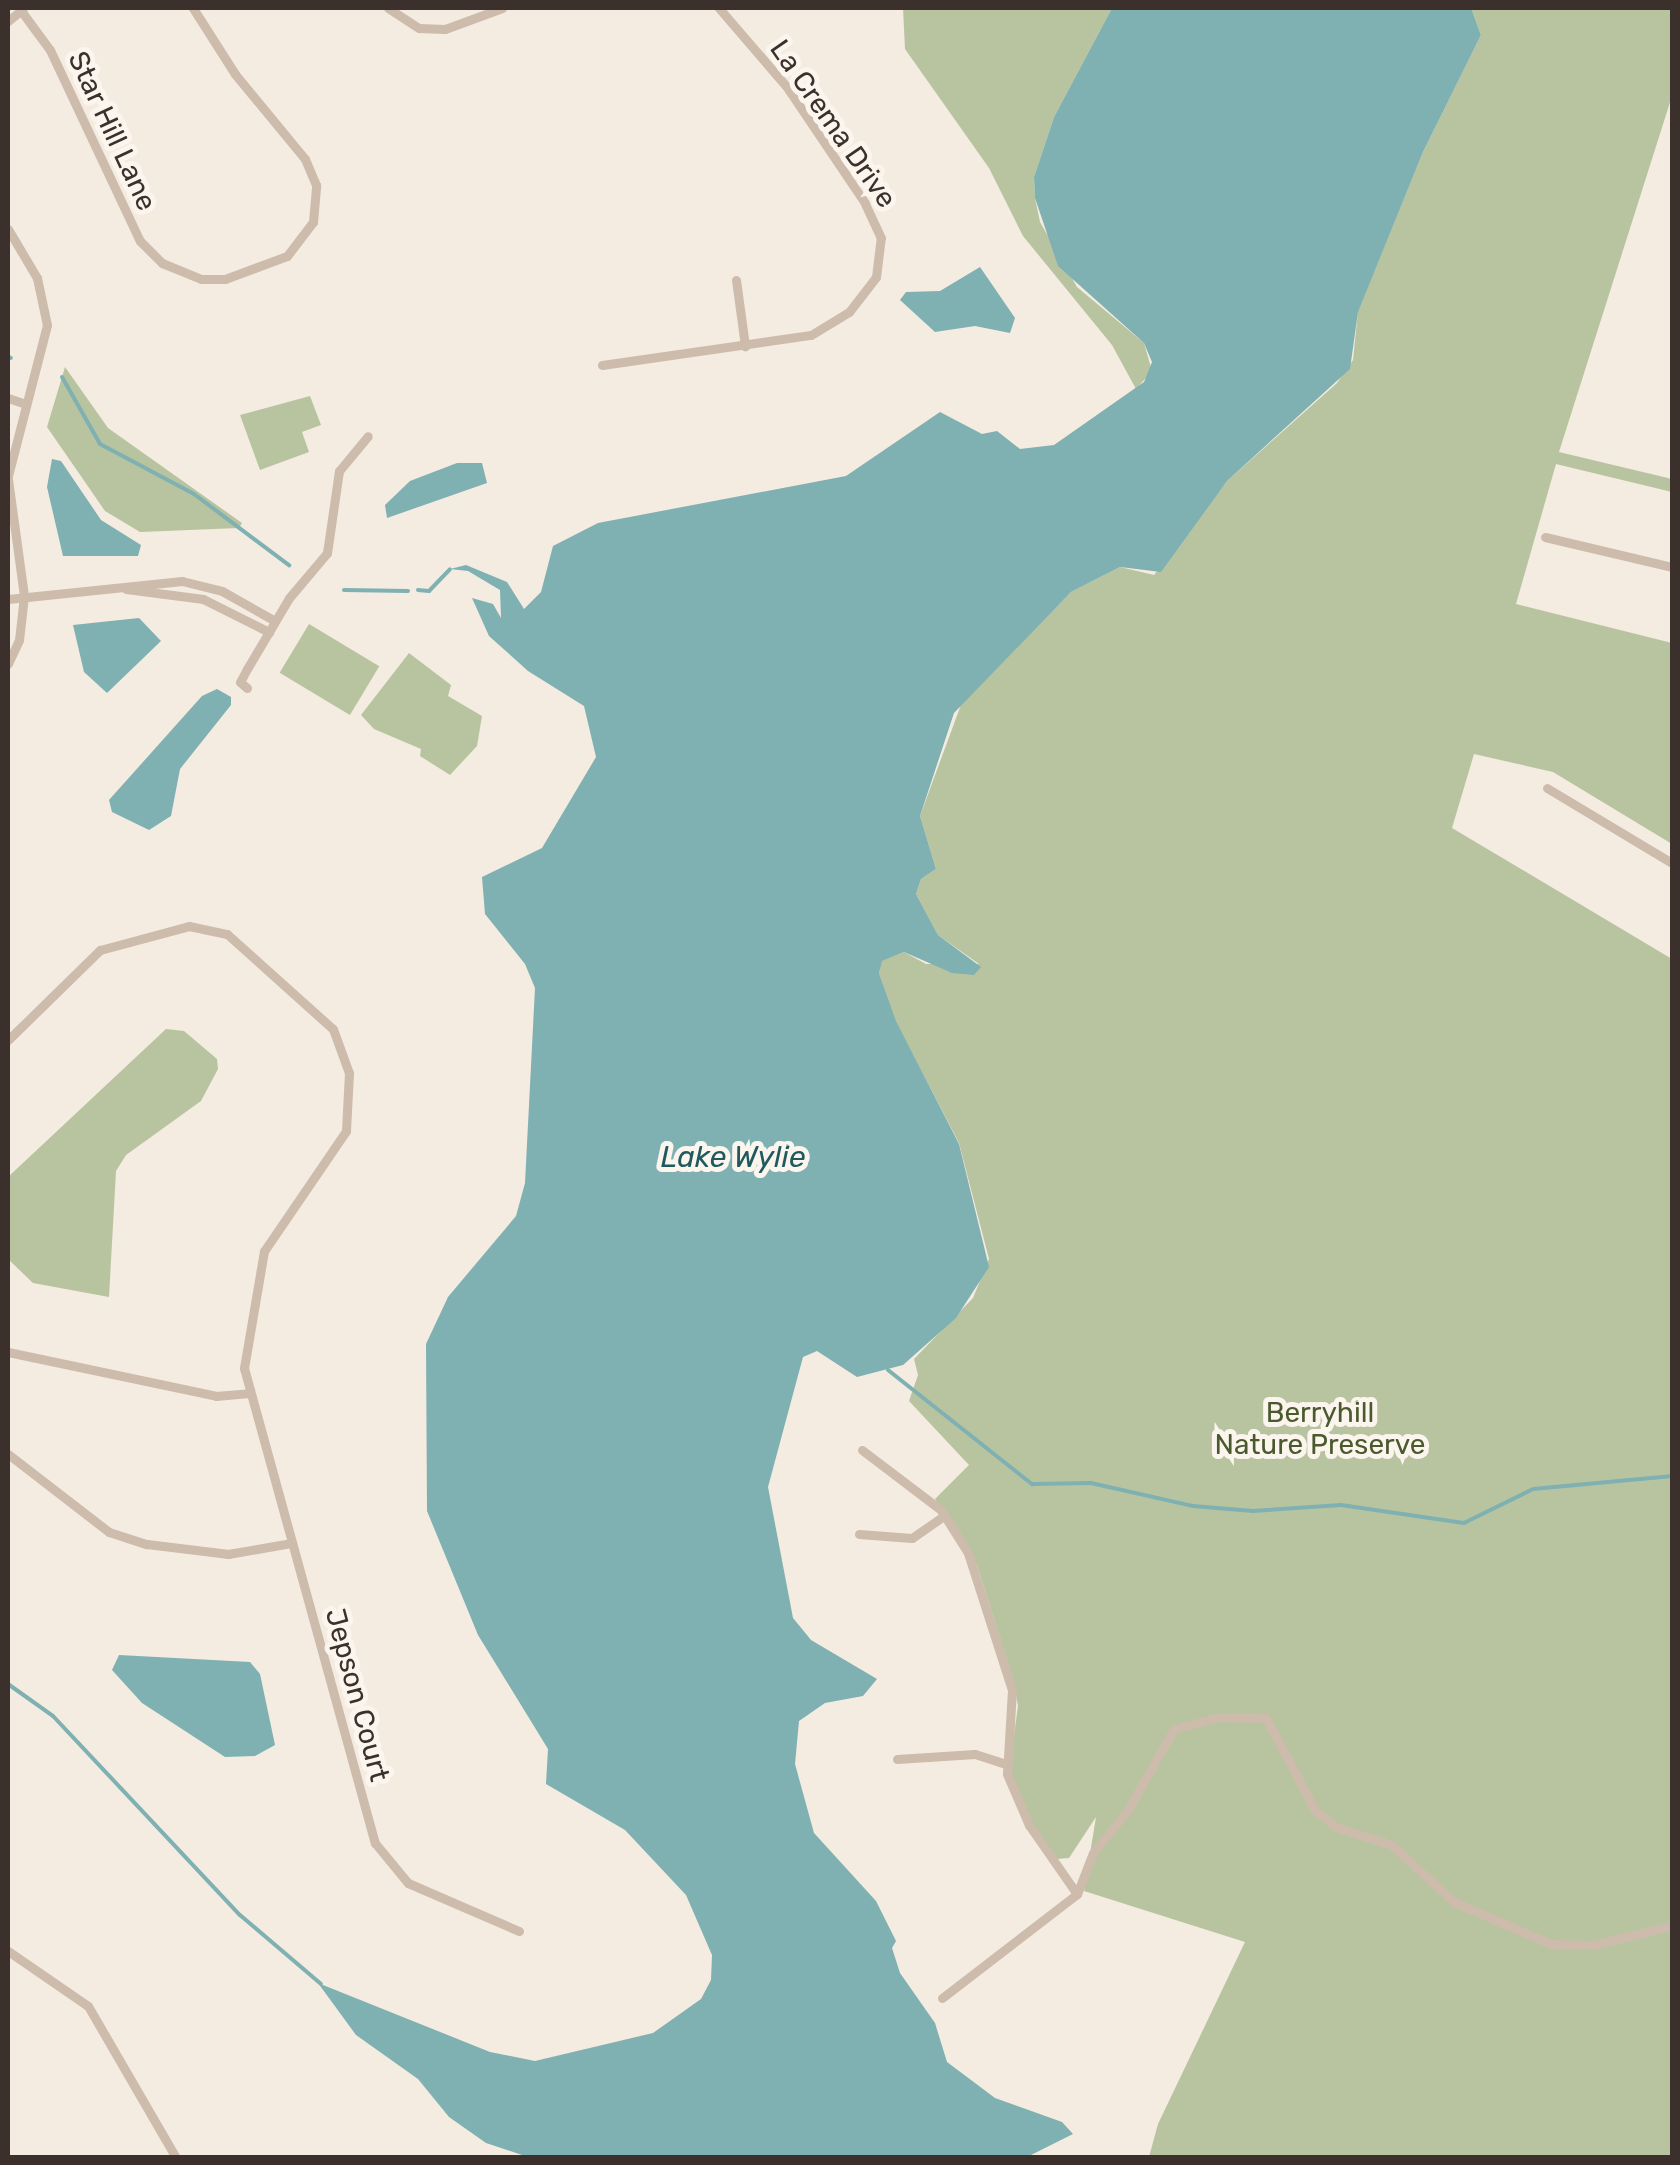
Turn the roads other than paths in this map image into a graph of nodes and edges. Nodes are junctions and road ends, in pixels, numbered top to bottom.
1 (22, 8) edge
2 (193, 8) edge
3 (388, 8) edge
4 (502, 8) edge
5 (719, 8) edge
6 (8, 21) edge
7 (8, 229) edge
8 (736, 280) dead end
9 (745, 346) junction
10 (602, 365) dead end
11 (8, 398) edge
12 (25, 404) junction
13 (368, 436) dead end
14 (8, 478) edge
15 (1545, 536) dead end
16 (1672, 567) edge
17 (126, 590) junction
18 (24, 596) junction
19 (8, 599) edge
20 (275, 621) junction
21 (269, 632) junction
22 (8, 664) edge
23 (246, 688) dead end
24 (1547, 788) dead end
25 (1672, 862) edge
26 (8, 1040) edge
27 (8, 1354) edge
28 (250, 1393) junction
29 (862, 1450) dead end
30 (8, 1454) edge
31 (945, 1516) junction
32 (859, 1534) dead end
33 (292, 1544) junction
34 (897, 1760) dead end
35 (1004, 1764) junction
36 (1077, 1894) junction
37 (1672, 1926) edge
38 (519, 1931) dead end
39 (8, 1951) edge
40 (942, 1998) dead end
41 (176, 2158) edge

1 - 2 street, Star Hill Lane
1 - 6 street
3 - 4 street
5 - 9 street, La Crema Drive
7 - 12 street
8 - 9 street
9 - 10 street, La Crema Drive
11 - 12 street
12 - 14 street
13 - 20 street
14 - 18 street
15 - 16 street
17 - 18 street
17 - 20 street
17 - 21 street
18 - 19 street
18 - 22 street
20 - 21 street
21 - 23 street
24 - 25 street
26 - 28 street, Jepson Court
27 - 28 street
28 - 33 street, Jepson Court
29 - 31 street
30 - 33 street
31 - 32 street
31 - 35 street
33 - 38 street, Jepson Court
34 - 35 street
35 - 36 street
36 - 37 street
36 - 40 street
39 - 41 street

